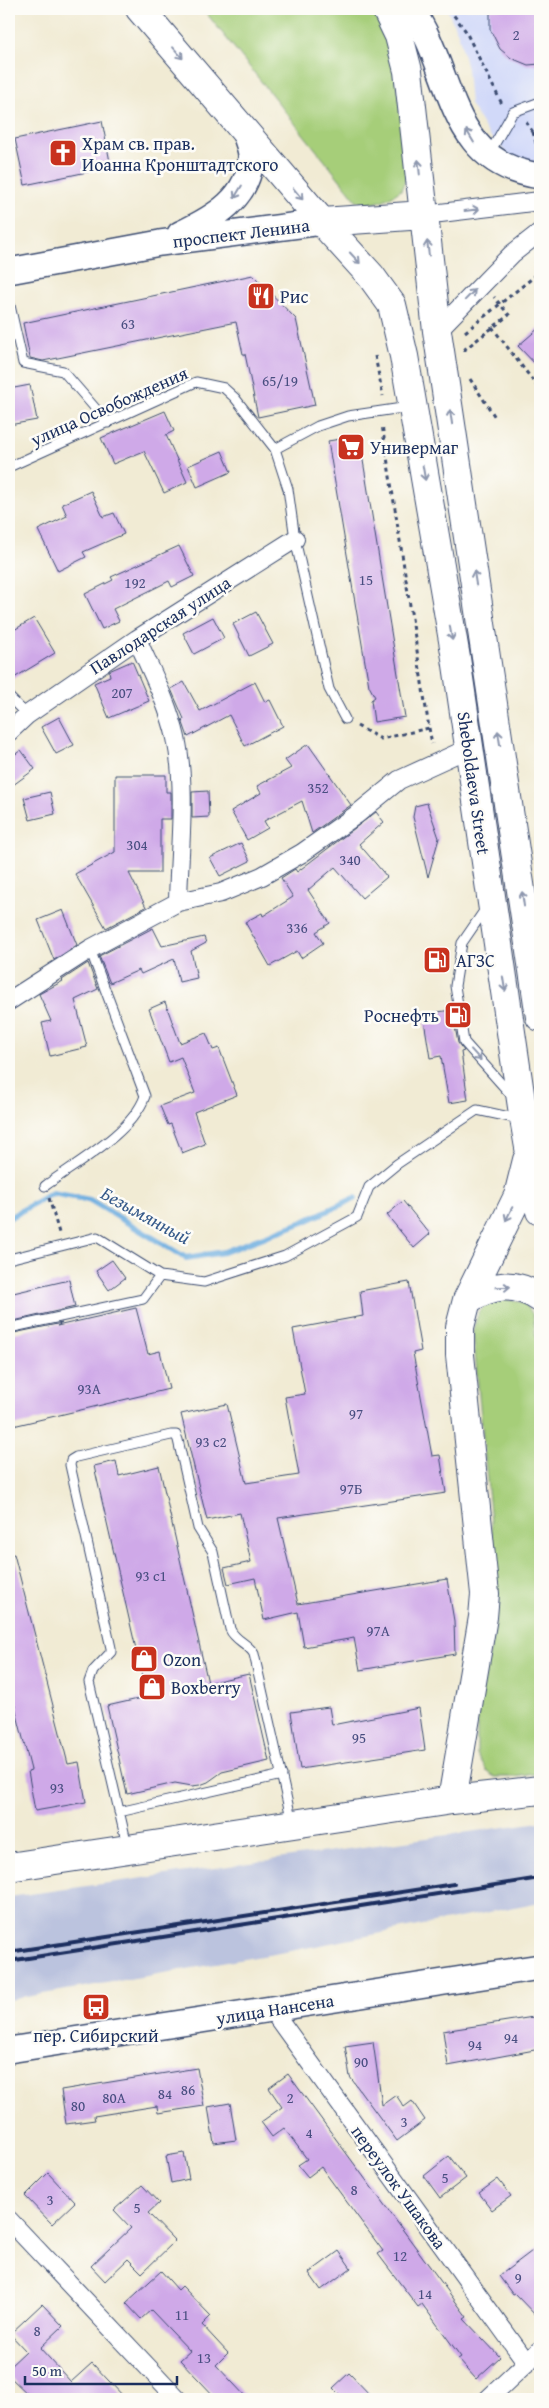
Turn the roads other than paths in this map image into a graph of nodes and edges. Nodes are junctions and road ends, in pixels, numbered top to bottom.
1 (386, 9) edge
2 (411, 9) edge
3 (143, 11) edge
4 (540, 102) edge
5 (244, 130) junction
6 (488, 155) junction
7 (540, 176) edge
8 (540, 202) edge
9 (424, 216) junction
10 (322, 222) junction
11 (540, 232) edge
12 (160, 243) junction
13 (9, 271) edge
14 (9, 301) edge
15 (437, 331) junction
16 (413, 407) junction
17 (108, 423) junction
18 (275, 449) junction
19 (9, 466) edge
20 (295, 538) junction
21 (137, 638) junction
22 (9, 697) edge
23 (27, 715) junction
24 (345, 719) road end
25 (9, 732) edge
26 (469, 748) junction
27 (491, 899) junction
28 (178, 902) junction
29 (90, 949) junction
30 (9, 1000) edge
31 (540, 1017) edge
32 (523, 1114) junction
33 (529, 1152) junction
34 (45, 1186) dead end
35 (540, 1211) edge
36 (9, 1259) edge
37 (160, 1276) junction
38 (540, 1298) edge
39 (467, 1300) junction
40 (9, 1328) edge
41 (282, 1775) junction
42 (540, 1790) edge
43 (452, 1800) junction
44 (119, 1812) junction
45 (293, 1824) junction
46 (128, 1849) junction
47 (9, 1867) edge
48 (540, 1967) edge
49 (272, 2010) junction
50 (9, 2050) edge
51 (9, 2220) edge
52 (540, 2350) edge
53 (527, 2363) junction
54 (178, 2399) edge
55 (488, 2399) edge

9 -> 1 main road, Sheboldaeva Street
6 -> 2 main road
3 -> 5 main road, Sheboldaeva Street
4 - 6 lane
5 -> 10 main road, Sheboldaeva Street
5 -> 12 main road, проспект Ленина
6 - 7 main road
9 -> 8 street
9 - 10 main road
15 -> 9 main road, Sheboldaeva Street
10 - 12 main road, проспект Ленина
10 -> 16 main road, Sheboldaeva Street
15 -> 11 street
12 - 13 main road, проспект Ленина
14 - 17 lane
31 -> 15 main road, Sheboldaeva Street
16 - 18 lane
16 -> 26 main road, Sheboldaeva Street
17 - 18 lane, улица Освобождения
17 - 19 lane, улица Освобождения
18 - 20 lane
20 - 21 street, Павлодарская улица
20 - 24 lane
21 - 23 street, Павлодарская улица
21 - 28 street
22 - 23 lane
23 - 25 street, Павлодарская улица
26 - 27 main road, Sheboldaeva Street
26 - 28 street
27 -> 32 main road, Sheboldaeva Street
27 -> 32 lane
28 - 29 street
29 - 30 street
29 - 34 lane
32 - 33 main road, Sheboldaeva Street
32 - 37 lane
33 - 35 main road, Sheboldaeva Street
33 -> 39 main road
36 - 37 lane
37 - 40 lane
39 -> 38 main road
39 - 43 main road
41 - 44 lane
41 - 44 lane
41 - 45 lane
42 - 43 main road
43 - 45 main road
44 - 46 lane
45 - 46 main road
46 - 47 main road
48 - 49 main road, улица Нансена
49 - 50 main road, улица Нансена
49 - 53 street, переулок Ушакова
51 - 54 street
52 - 53 street
53 - 55 street

